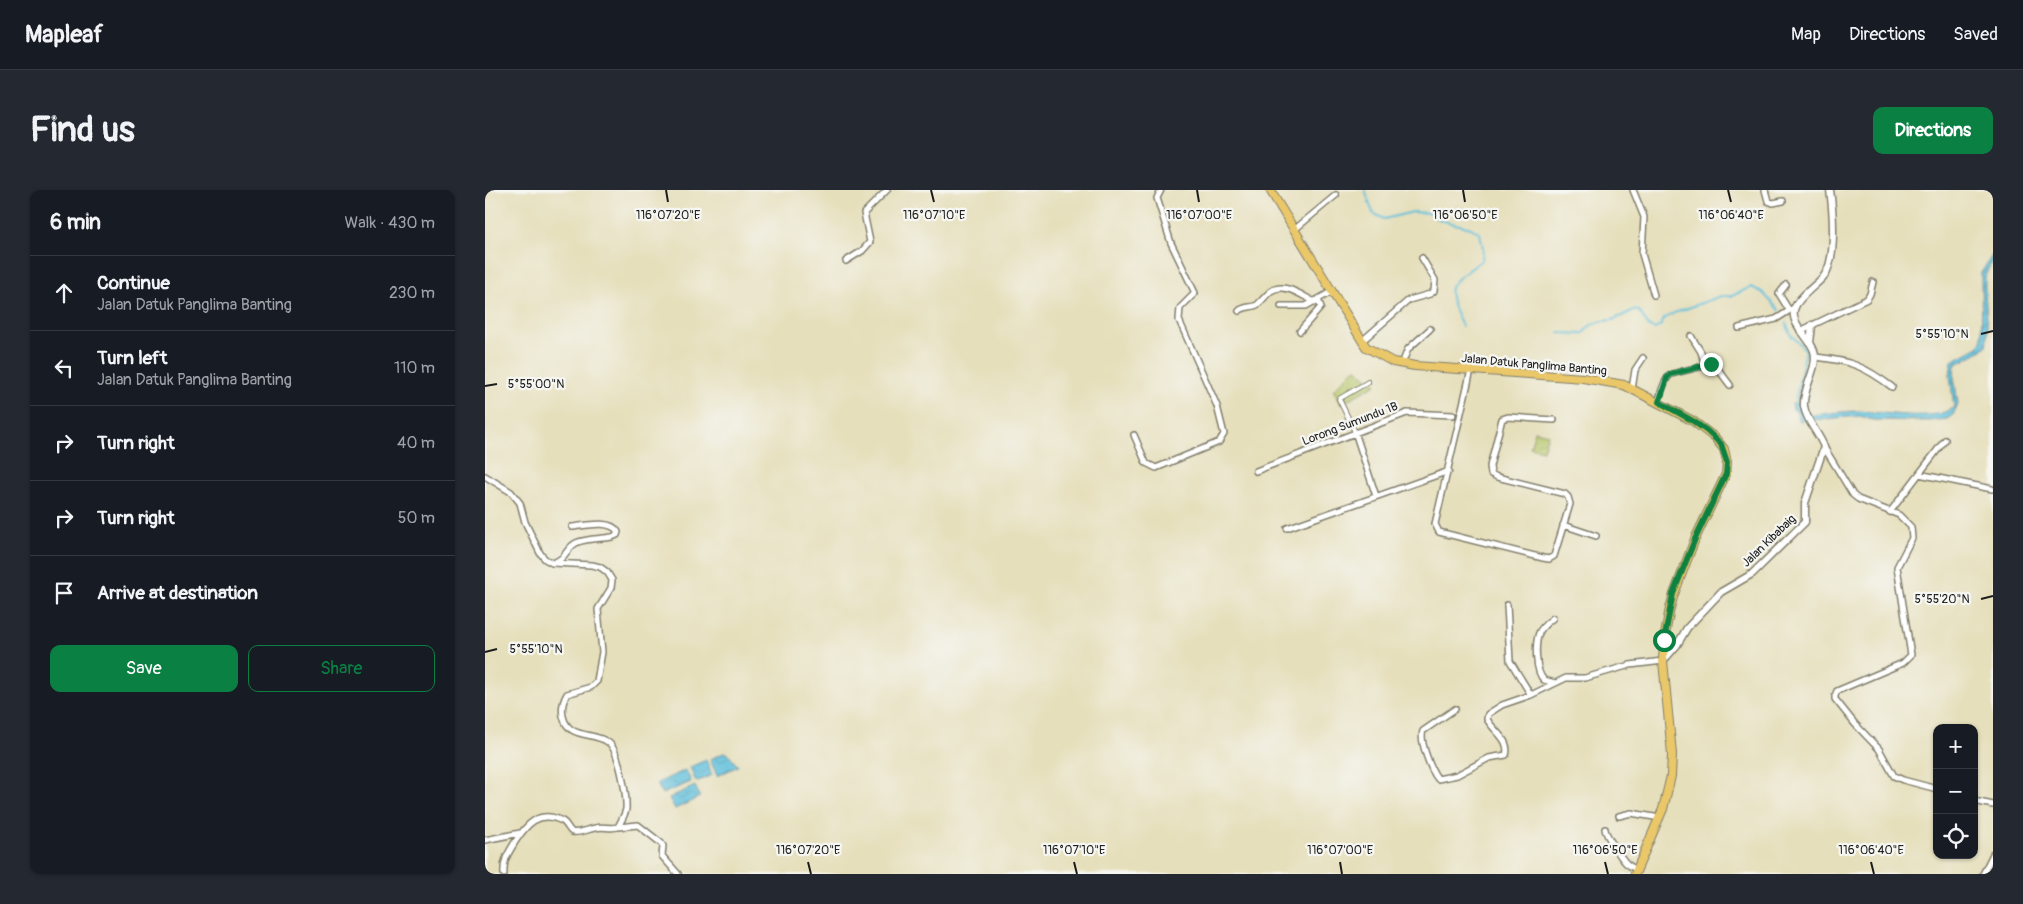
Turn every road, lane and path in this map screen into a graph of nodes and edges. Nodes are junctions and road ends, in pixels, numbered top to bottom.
1 (887, 190) edge
2 (1161, 190) edge
3 (1270, 190) edge
4 (1633, 190) edge
5 (1765, 190) edge
6 (1830, 190) edge
7 (1336, 195) dead end
8 (1783, 201) dead end
9 (1294, 230) junction
10 (1422, 258) dead end
11 (846, 261) dead end
12 (1873, 282) dead end
13 (1786, 285) dead end
14 (1331, 292) junction
15 (1654, 295) dead end
16 (1317, 301) junction
17 (1281, 306) dead end
18 (1792, 309) junction
19 (1239, 311) dead end
20 (1812, 325) junction
21 (1739, 328) dead end
22 (1430, 329) dead end
23 (1801, 330) junction
24 (1300, 331) dead end
25 (1691, 336) dead end
26 (1362, 341) junction
27 (1810, 343) junction
28 (1816, 357) junction
29 (1643, 358) dead end
30 (1403, 364) junction
31 (1705, 365) junction
32 (1471, 370) junction
33 (1368, 382) dead end
34 (1730, 385) dead end
35 (1892, 387) dead end
36 (1632, 389) junction
37 (1659, 402) junction
38 (1453, 415) dead end
39 (1554, 420) dead end
40 (1355, 432) junction
41 (1134, 435) dead end
42 (1945, 440) dead end
43 (1824, 447) junction
44 (1256, 471) dead end
45 (1449, 471) junction
46 (1919, 474) junction
47 (485, 476) edge
48 (1991, 489) dead end
49 (1376, 496) junction
50 (1890, 512) junction
51 (1563, 525) junction
52 (572, 527) dead end
53 (1287, 528) dead end
54 (1596, 536) dead end
55 (552, 563) junction
56 (1507, 605) dead end
57 (1553, 618) dead end
58 (1663, 661) junction
59 (1555, 683) junction
60 (1531, 694) junction
61 (1455, 709) dead end
62 (1933, 788) edge
63 (1978, 802) edge
64 (1993, 805) edge
65 (1619, 816) dead end
66 (1660, 818) junction
67 (618, 826) junction
68 (1605, 829) dead end
69 (520, 833) junction
70 (485, 840) edge
71 (1993, 854) edge
72 (1636, 872) edge
73 (504, 874) edge
74 (677, 874) edge
75 (1983, 874) edge

1 - 11 street
2 - 41 street
3 - 9 main road, Jalan Datuk Panglima Banting
4 - 15 street
5 - 8 street
6 - 18 street
7 - 9 street
9 - 14 main road, Jalan Datuk Panglima Banting
10 - 26 street
12 - 20 street
13 - 18 street
14 - 16 street
14 - 26 main road, Jalan Datuk Panglima Banting
16 - 17 street
16 - 19 street
16 - 24 street
18 - 21 street
18 - 23 street
20 - 23 street
20 - 27 street
22 - 30 street
23 - 27 street
25 - 31 street
26 - 30 main road, Jalan Datuk Panglima Banting
27 - 28 street
28 - 35 street
28 - 43 street
29 - 36 street
30 - 32 main road, Jalan Datuk Panglima Banting
31 - 34 street
31 - 37 street
32 - 36 main road, Jalan Datuk Panglima Banting
32 - 45 street
33 - 40 street
36 - 37 main road, Jalan Datuk Panglima Banting
37 - 58 main road, Jalan Datuk Panglima Banting
38 - 40 street, Lorong Sumundu 1B
39 - 51 street
40 - 44 street, Lorong Sumundu 1B
40 - 49 street
42 - 46 street
43 - 50 street
43 - 58 street, Jalan Kibabaig
45 - 49 street
45 - 51 street
46 - 48 street
46 - 50 street
47 - 55 street
49 - 53 street
50 - 62 street
51 - 54 street
52 - 55 street
55 - 67 street
56 - 60 street
57 - 59 street
58 - 59 street
58 - 66 main road, Jalan Datuk Panglima Banting
59 - 60 street
60 - 61 street
63 - 64 street
65 - 66 street
66 - 72 main road, Jalan Datuk Panglima Banting
67 - 69 street
67 - 74 street
68 - 72 street
69 - 70 street
69 - 73 street
71 - 75 street

